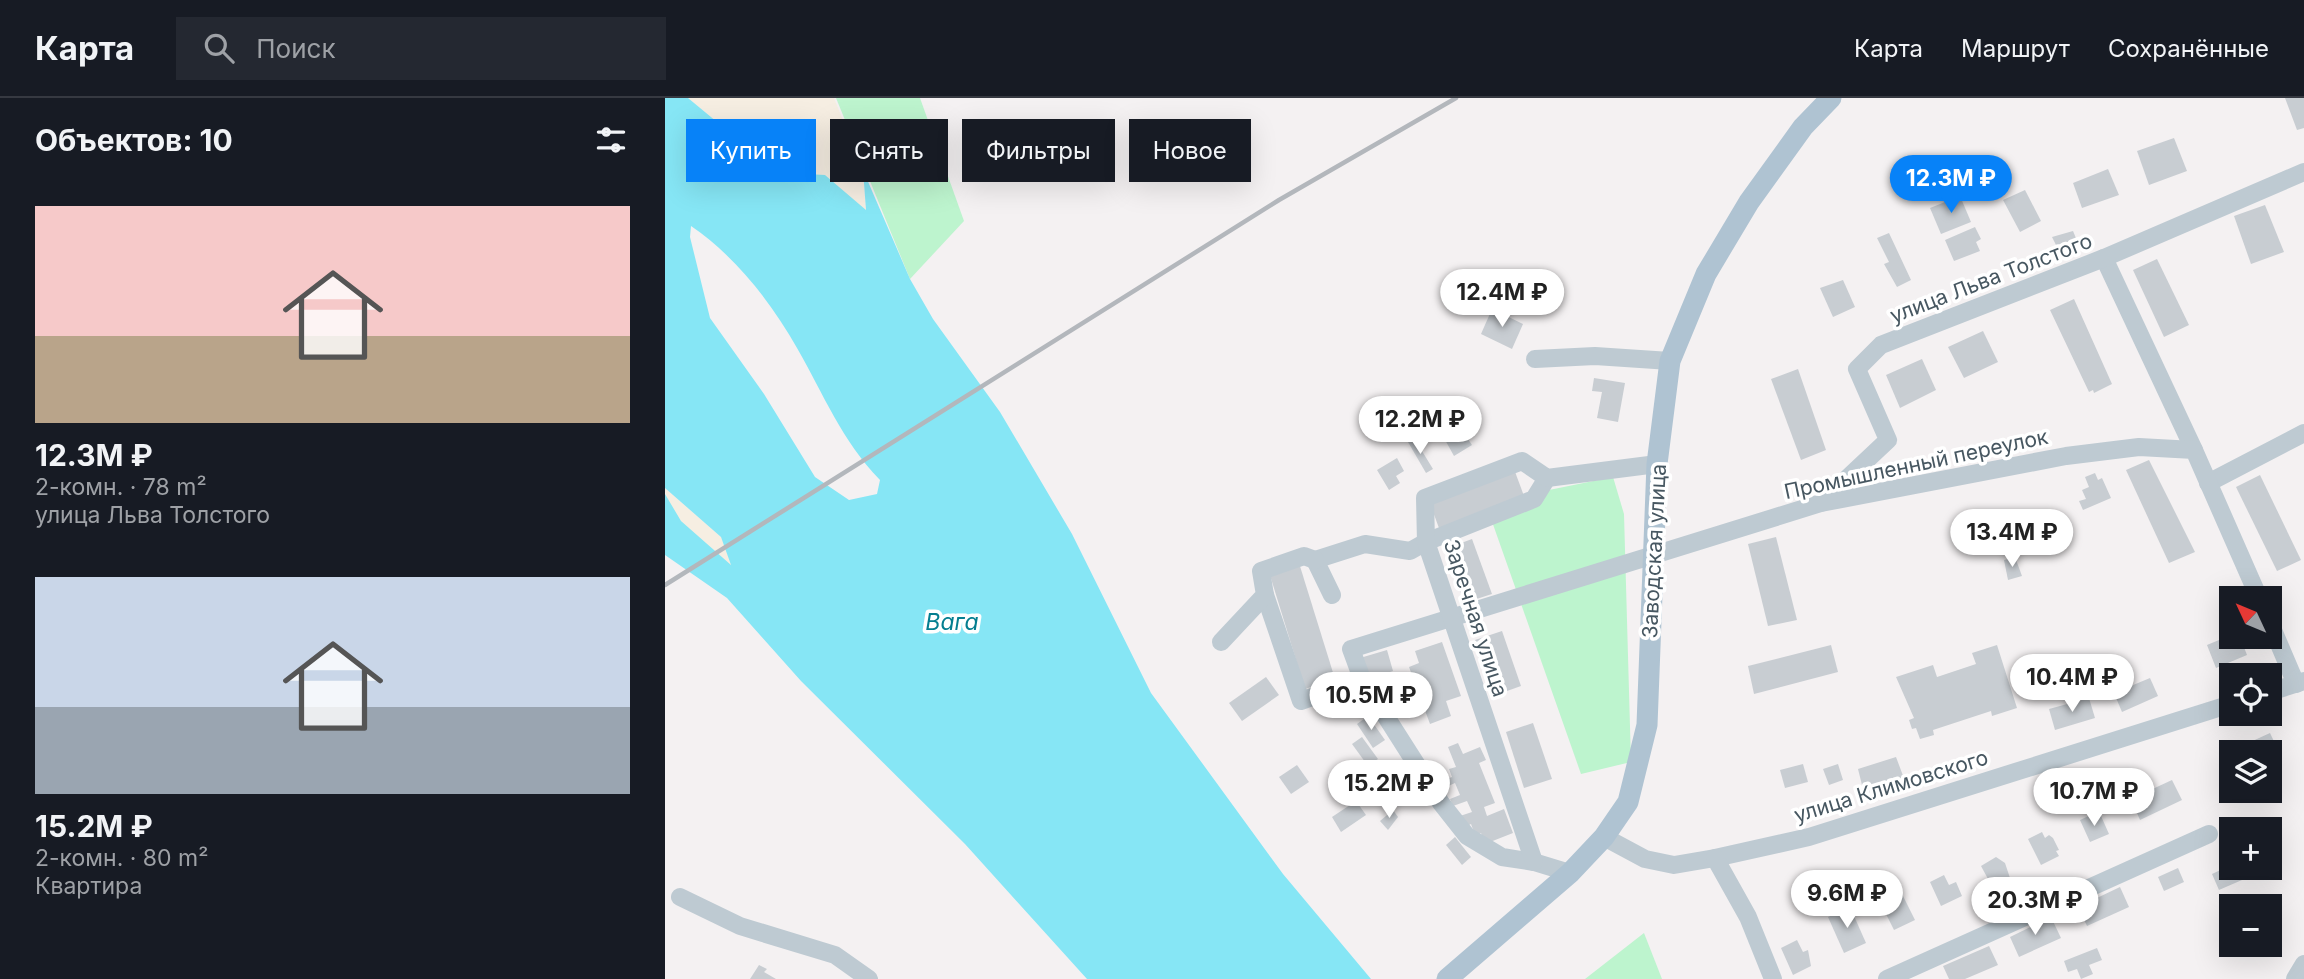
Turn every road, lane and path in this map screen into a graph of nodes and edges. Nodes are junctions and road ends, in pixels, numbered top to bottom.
1 (1831, 98) edge
2 (2304, 172) edge
3 (2104, 258) junction
4 (1535, 359) dead end
5 (1669, 361) junction
6 (2304, 433) edge
7 (2194, 450) junction
8 (1657, 464) junction
9 (1547, 478) junction
10 (2208, 483) junction
11 (1821, 503) junction
12 (1426, 542) junction
13 (1652, 554) junction
14 (1315, 560) junction
15 (2254, 586) edge
16 (1265, 595) junction
17 (1332, 595) dead end
18 (1452, 615) junction
19 (1221, 642) dead end
20 (2282, 647) edge
21 (1362, 679) junction
22 (2300, 682) edge
23 (2282, 688) edge
24 (2219, 708) edge
25 (2209, 834) dead end
26 (1604, 837) junction
27 (1715, 858) junction
28 (1534, 862) junction
29 (1570, 873) junction
30 (680, 897) dead end
31 (2304, 964) edge
32 (1449, 977) edge
33 (869, 979) edge
34 (1773, 979) edge
35 (1887, 979) edge
36 (2295, 979) edge

1 - 5 main road, Заводская улица
2 - 3 street, улица Льва Толстого
3 - 7 street
3 - 11 street, улица Льва Толстого
4 - 5 street
5 - 8 main road, Заводская улица
6 - 10 street
7 - 10 street
7 - 11 street, Промышленный переулок
8 - 9 street
8 - 13 main road, Заводская улица
9 - 12 street
9 - 12 street, Заречная улица
10 - 15 street
11 - 13 street, Промышленный переулок
12 - 14 street
12 - 18 street, Заречная улица
13 - 18 street, Промышленный переулок
13 - 26 main road, Заводская улица
14 - 16 street
14 - 17 street
16 - 19 street
16 - 21 street
18 - 21 street, Промышленный переулок
18 - 28 street, Заречная улица
20 - 22 street
21 - 28 street
22 - 23 street
24 - 27 street, улица Климовского
25 - 35 street
26 - 27 street, улица Климовского
26 - 29 main road, Заводская улица
27 - 34 street
28 - 29 street
29 - 32 main road, Заводская улица
30 - 33 street
31 - 36 street

